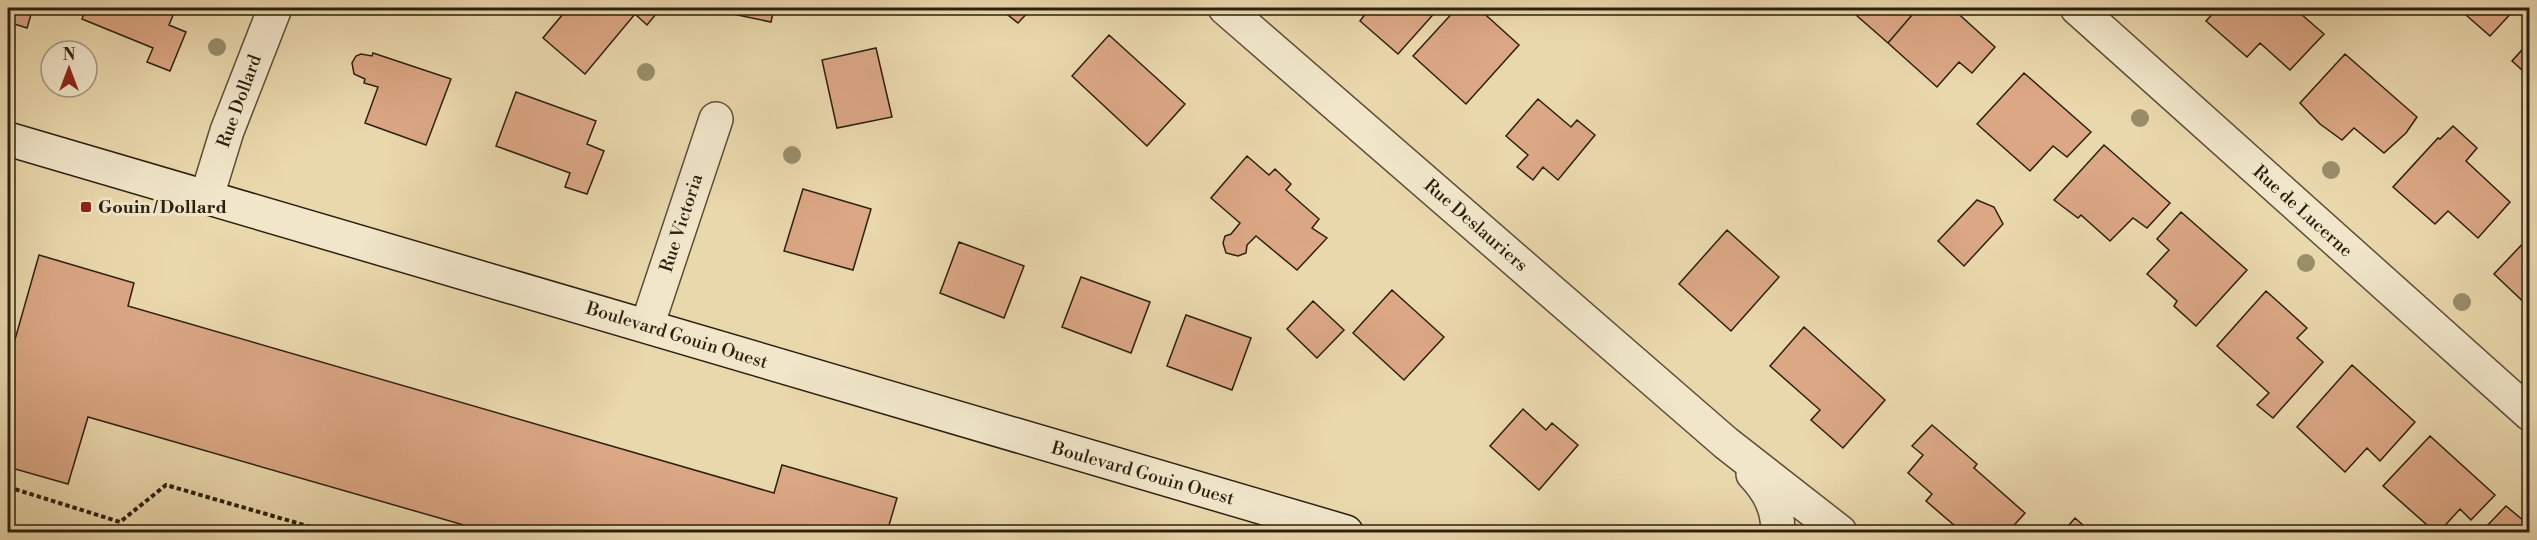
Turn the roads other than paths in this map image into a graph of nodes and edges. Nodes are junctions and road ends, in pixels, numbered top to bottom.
1 (274, 8) edge
2 (1225, 8) edge
3 (2077, 8) edge
4 (716, 119) dead end
5 (8, 139) edge
6 (207, 196) junction
7 (648, 326) junction
8 (2529, 414) edge
9 (1726, 443) junction
10 (1346, 532) edge
11 (1778, 532) edge
12 (1840, 532) edge

1 - 6 street, Rue Dollard
2 - 9 street, Rue Deslauriers
3 - 8 street, Rue de Lucerne
4 - 7 street, Rue Victoria
5 - 6 street, Boulevard Gouin Ouest
6 - 7 street, Boulevard Gouin Ouest
7 - 10 street, Boulevard Gouin Ouest
9 - 11 street, Rue Deslauriers
9 - 12 street, Rue Deslauriers

